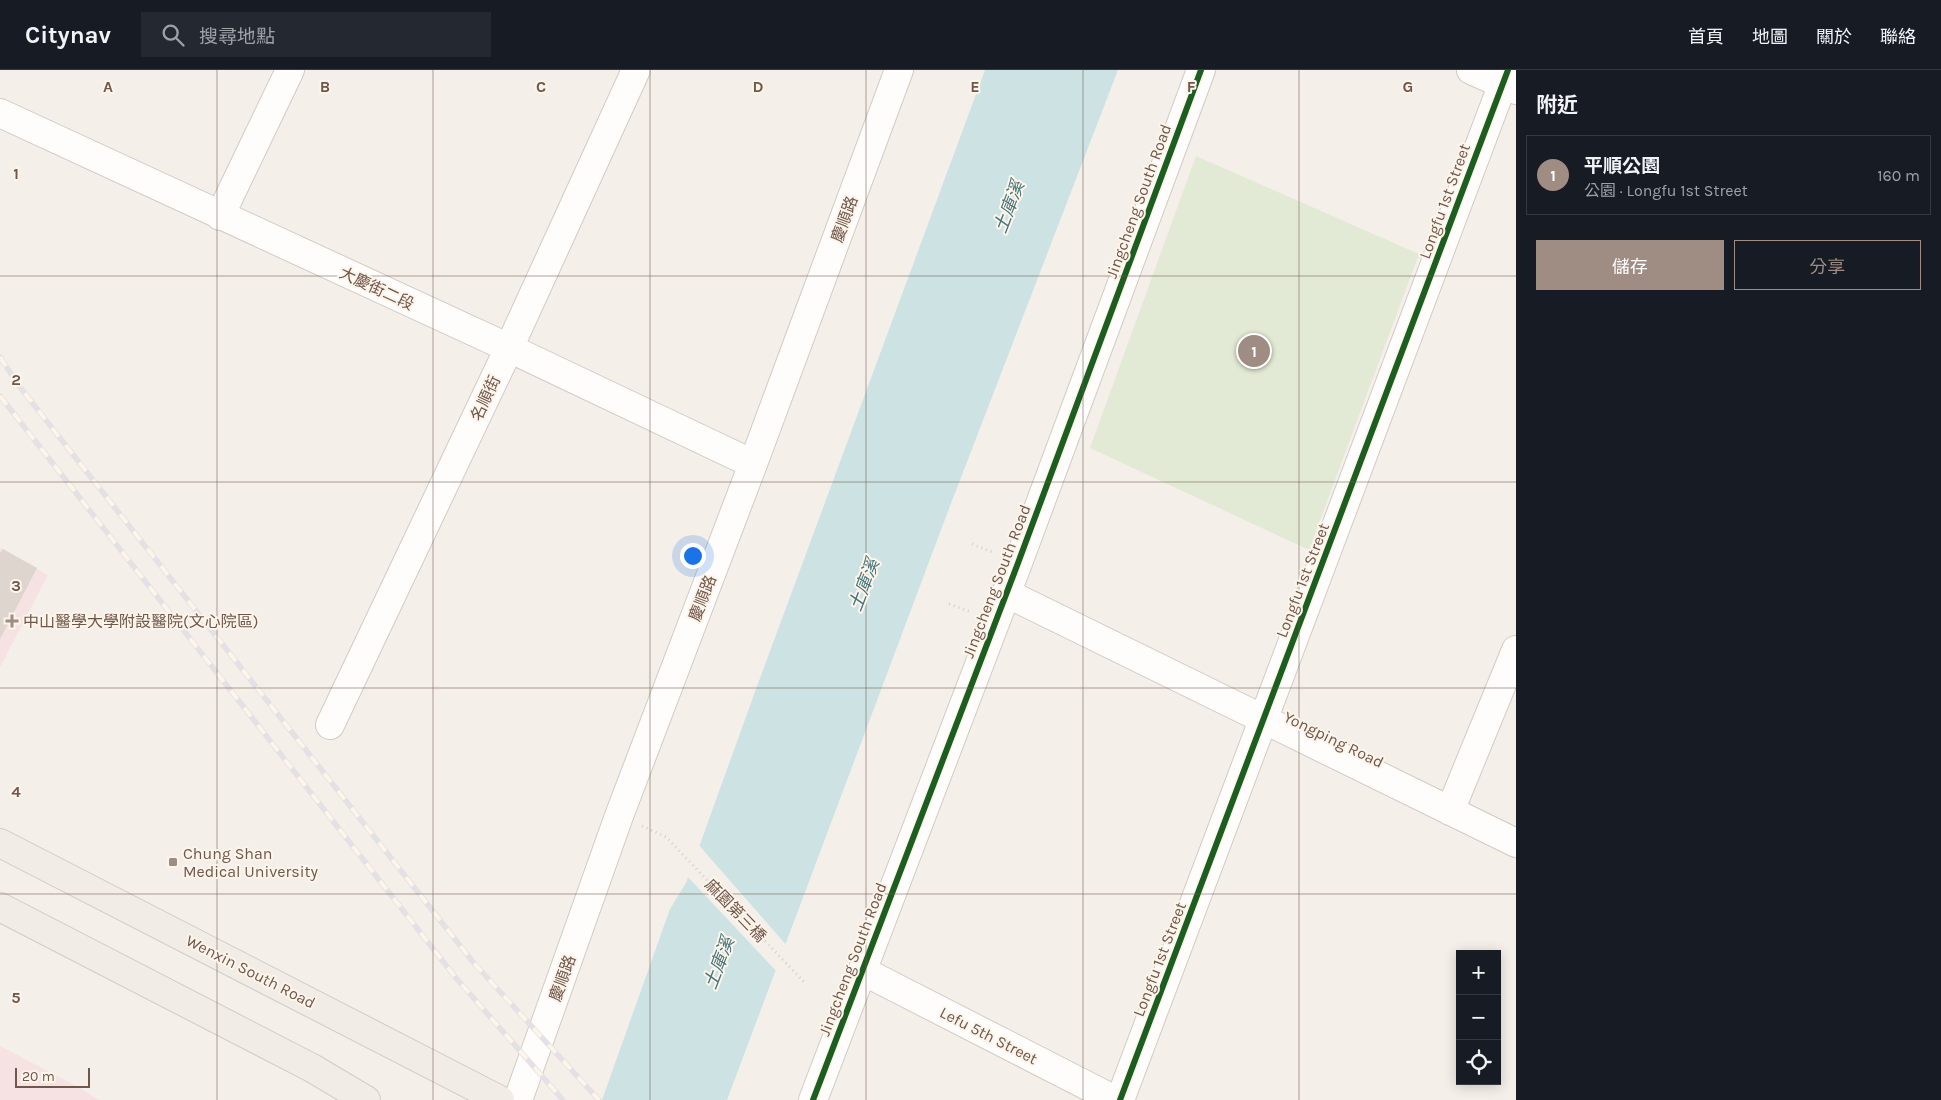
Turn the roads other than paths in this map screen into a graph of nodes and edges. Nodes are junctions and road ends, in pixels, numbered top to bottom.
1 (290, 70) edge
2 (636, 70) edge
3 (899, 70) edge
4 (1201, 70) edge
5 (1471, 70) edge
6 (1509, 81) edge
7 (0, 113) edge
8 (220, 216) junction
9 (509, 348) junction
10 (753, 464) junction
11 (1006, 593) junction
12 (1516, 650) edge
13 (1264, 720) junction
14 (330, 725) dead end
15 (1450, 811) junction
16 (0, 843) edge
17 (1516, 843) edge
18 (0, 907) edge
19 (863, 971) junction
20 (366, 1100) edge
21 (500, 1100) edge
22 (518, 1100) edge
23 (814, 1100) edge
24 (1115, 1100) edge
25 (1120, 1100) edge

1 - 8 street
2 - 9 street, 名順街
3 - 10 street, 慶順路
4 - 11 street, Jingcheng South Road
5 - 6 street
6 - 13 street, Longfu 1st Street
7 - 8 street, 大慶街二段
8 - 9 street, 大慶街二段
9 - 10 street, 大慶街二段
9 - 14 street, 名順街
10 - 22 street, 慶順路
11 - 13 street, Yongping Road
11 - 19 street, Jingcheng South Road
12 - 15 street
13 - 15 street, Yongping Road
13 - 25 street, Longfu 1st Street
15 - 17 street, Yongping Road
16 - 21 main road, Wenxin South Road
18 - 20 main road
19 - 23 street, Jingcheng South Road
19 - 24 street, Lefu 5th Street

